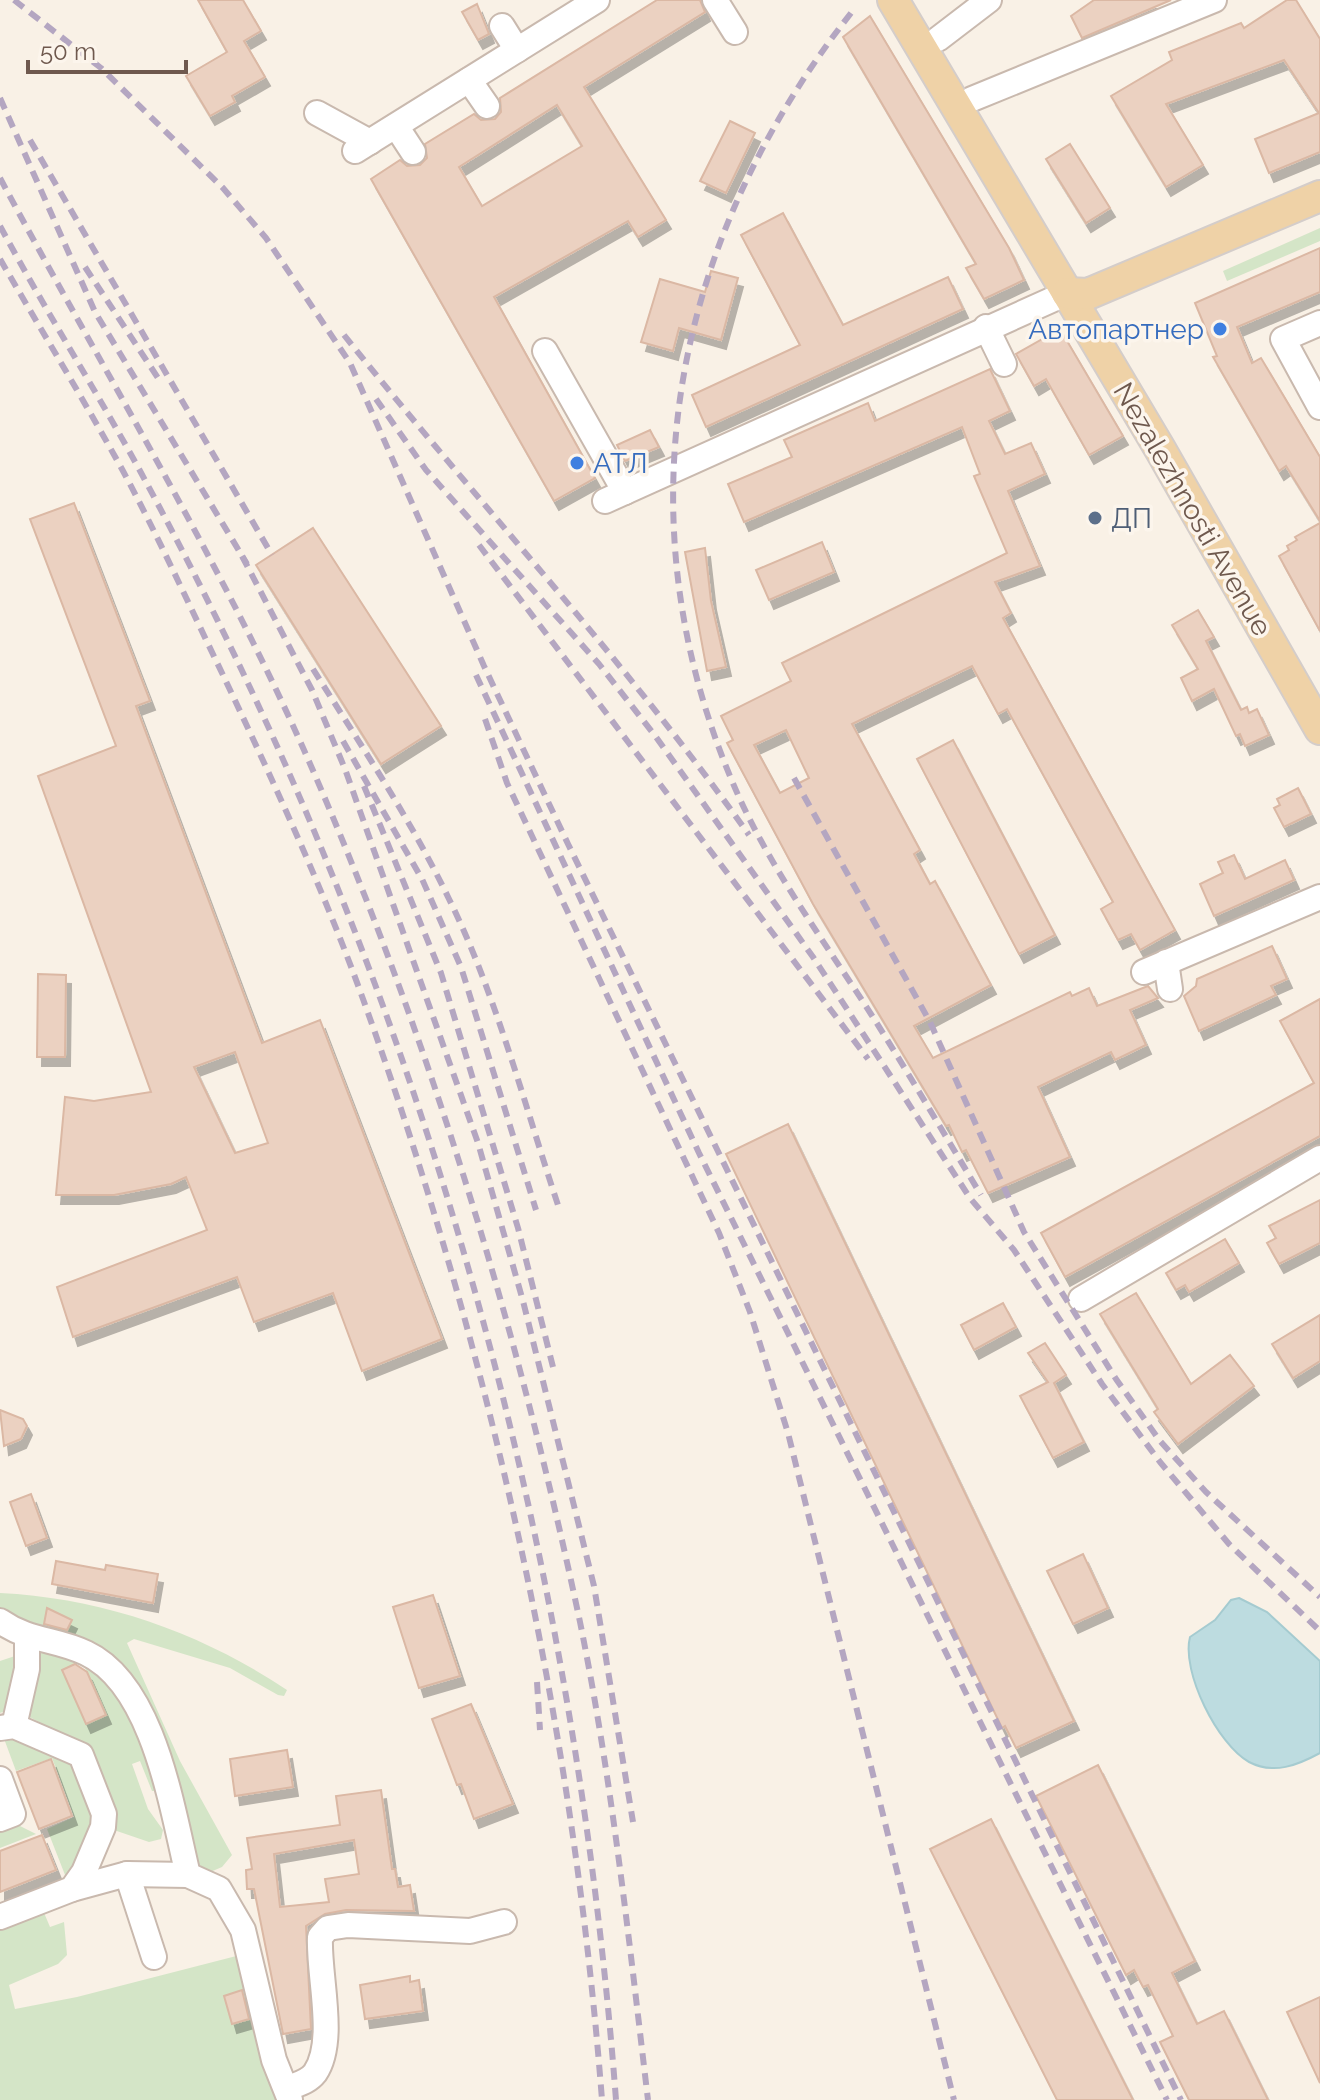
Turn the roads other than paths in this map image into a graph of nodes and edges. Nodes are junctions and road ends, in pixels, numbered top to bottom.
1 (597, 0) edge
2 (715, 0) edge
3 (893, 0) edge
4 (914, 0) edge
5 (989, 0) edge
6 (1214, 0) edge
7 (502, 26) dead end
8 (735, 32) dead end
9 (938, 39) junction
10 (517, 50) junction
11 (469, 80) junction
12 (972, 99) junction
13 (487, 106) dead end
14 (317, 113) dead end
15 (396, 126) junction
16 (413, 152) dead end
17 (1320, 179) edge
18 (1320, 196) edge
19 (1078, 288) junction
20 (1320, 323) edge
21 (986, 327) junction
22 (545, 351) dead end
23 (1004, 364) dead end
24 (1320, 407) edge
25 (1320, 693) edge
26 (1320, 729) edge
27 (1320, 897) edge
28 (1170, 989) dead end
29 (1320, 1158) edge
30 (1081, 1299) dead end
31 (0, 1621) edge
32 (27, 1638) junction
33 (7, 1727) edge
34 (0, 1779) edge
35 (0, 1819) edge
36 (127, 1874) junction
37 (188, 1875) junction
38 (72, 1889) junction
39 (0, 1917) edge
40 (504, 1922) dead end
41 (154, 1957) dead end
42 (289, 2094) edge

1 - 10 street
2 - 8 street
3 - 19 main road, Nezalezhnosti Avenue
4 - 9 main road, Nezalezhnosti Avenue
5 - 9 street
6 - 12 street
7 - 10 street
9 - 12 main road, Nezalezhnosti Avenue
10 - 11 street
11 - 13 street
11 - 15 street
12 - 19 main road, Nezalezhnosti Avenue
14 - 15 street
15 - 16 street
17 - 19 main road
18 - 19 main road
19 - 21 street
19 - 25 main road, Nezalezhnosti Avenue
19 - 26 main road, Nezalezhnosti Avenue
20 - 24 street
21 - 22 street
21 - 23 street
27 - 28 street
29 - 30 street
31 - 32 street
32 - 33 street
32 - 37 street
33 - 38 street
34 - 35 street
36 - 37 street
36 - 38 street
36 - 41 street
37 - 42 street
38 - 39 street
40 - 42 street

